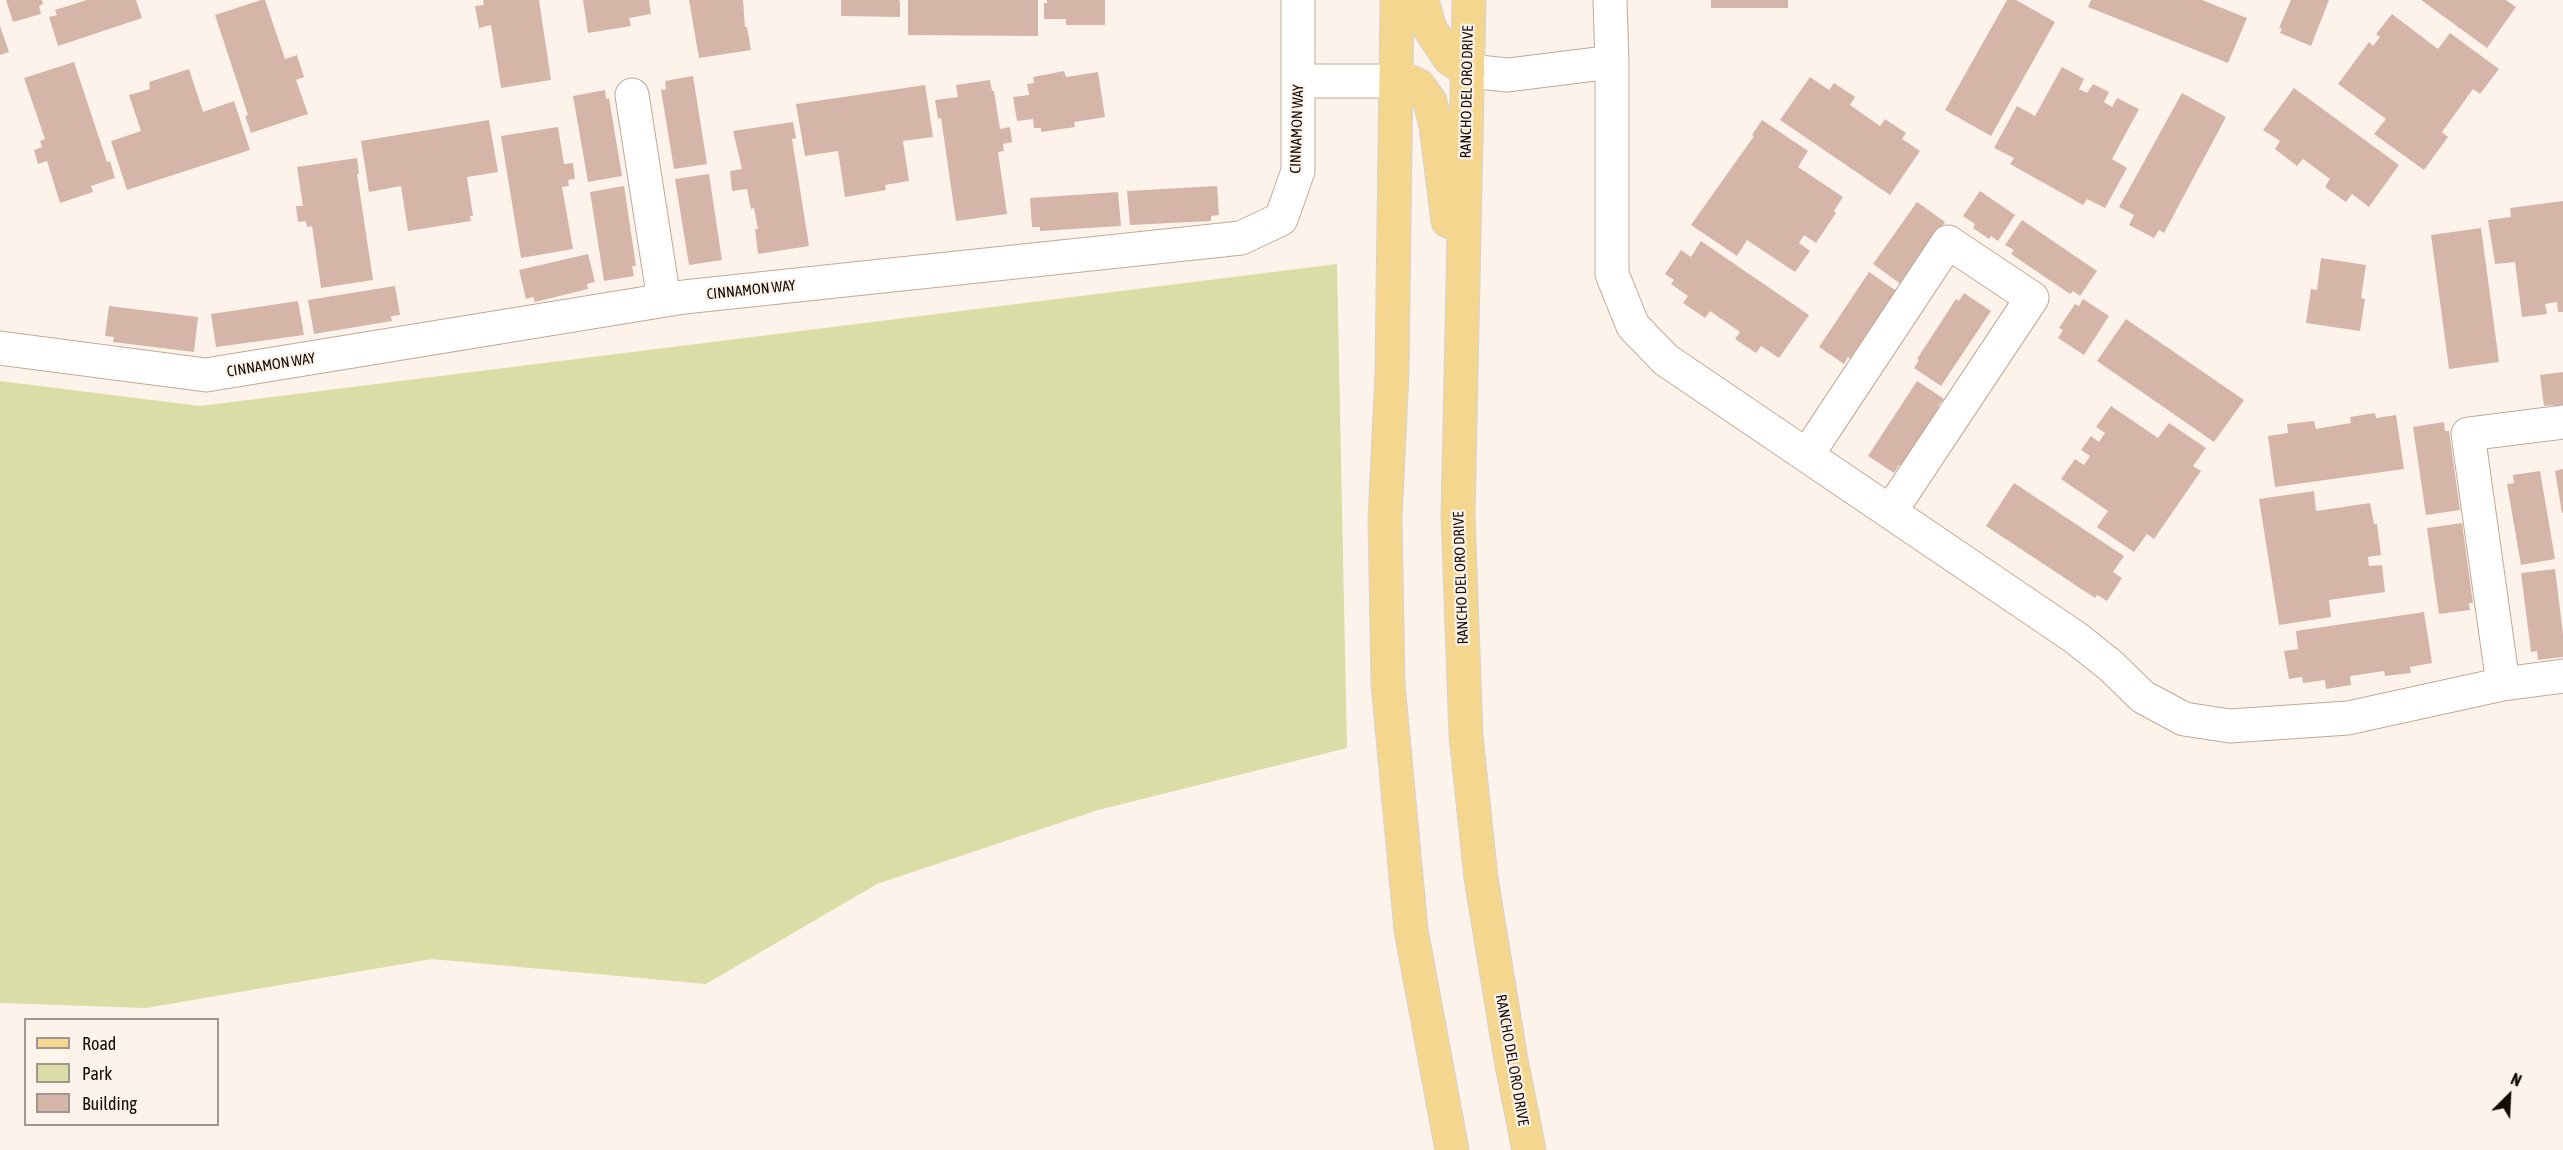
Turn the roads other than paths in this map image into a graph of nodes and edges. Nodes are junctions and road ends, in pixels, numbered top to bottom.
1 (1298, 0) edge
2 (1397, 0) edge
3 (1422, 0) edge
4 (1469, 0) edge
5 (1610, 0) edge
6 (1612, 62) junction
7 (1468, 71) junction
8 (1299, 81) junction
9 (1397, 81) junction
10 (632, 95) dead end
11 (664, 300) junction
12 (1462, 339) junction
13 (0, 348) edge
14 (2563, 422) edge
15 (1807, 455) junction
16 (1890, 512) junction
17 (2563, 676) edge
18 (2503, 684) junction
19 (1452, 1150) edge
20 (1529, 1150) edge

1 - 8 street, CINNAMON WAY
2 - 9 main road
3 - 7 main road
4 - 7 main road, RANCHO DEL ORO DRIVE
5 - 6 street
6 - 7 street
6 - 15 street
7 - 12 main road, RANCHO DEL ORO DRIVE
8 - 9 street
8 - 11 street, CINNAMON WAY
9 - 12 main road
9 - 19 main road
10 - 11 street
11 - 13 street, CINNAMON WAY
12 - 20 main road, RANCHO DEL ORO DRIVE
14 - 18 street
15 - 16 street
15 - 16 street
16 - 18 street
17 - 18 street

